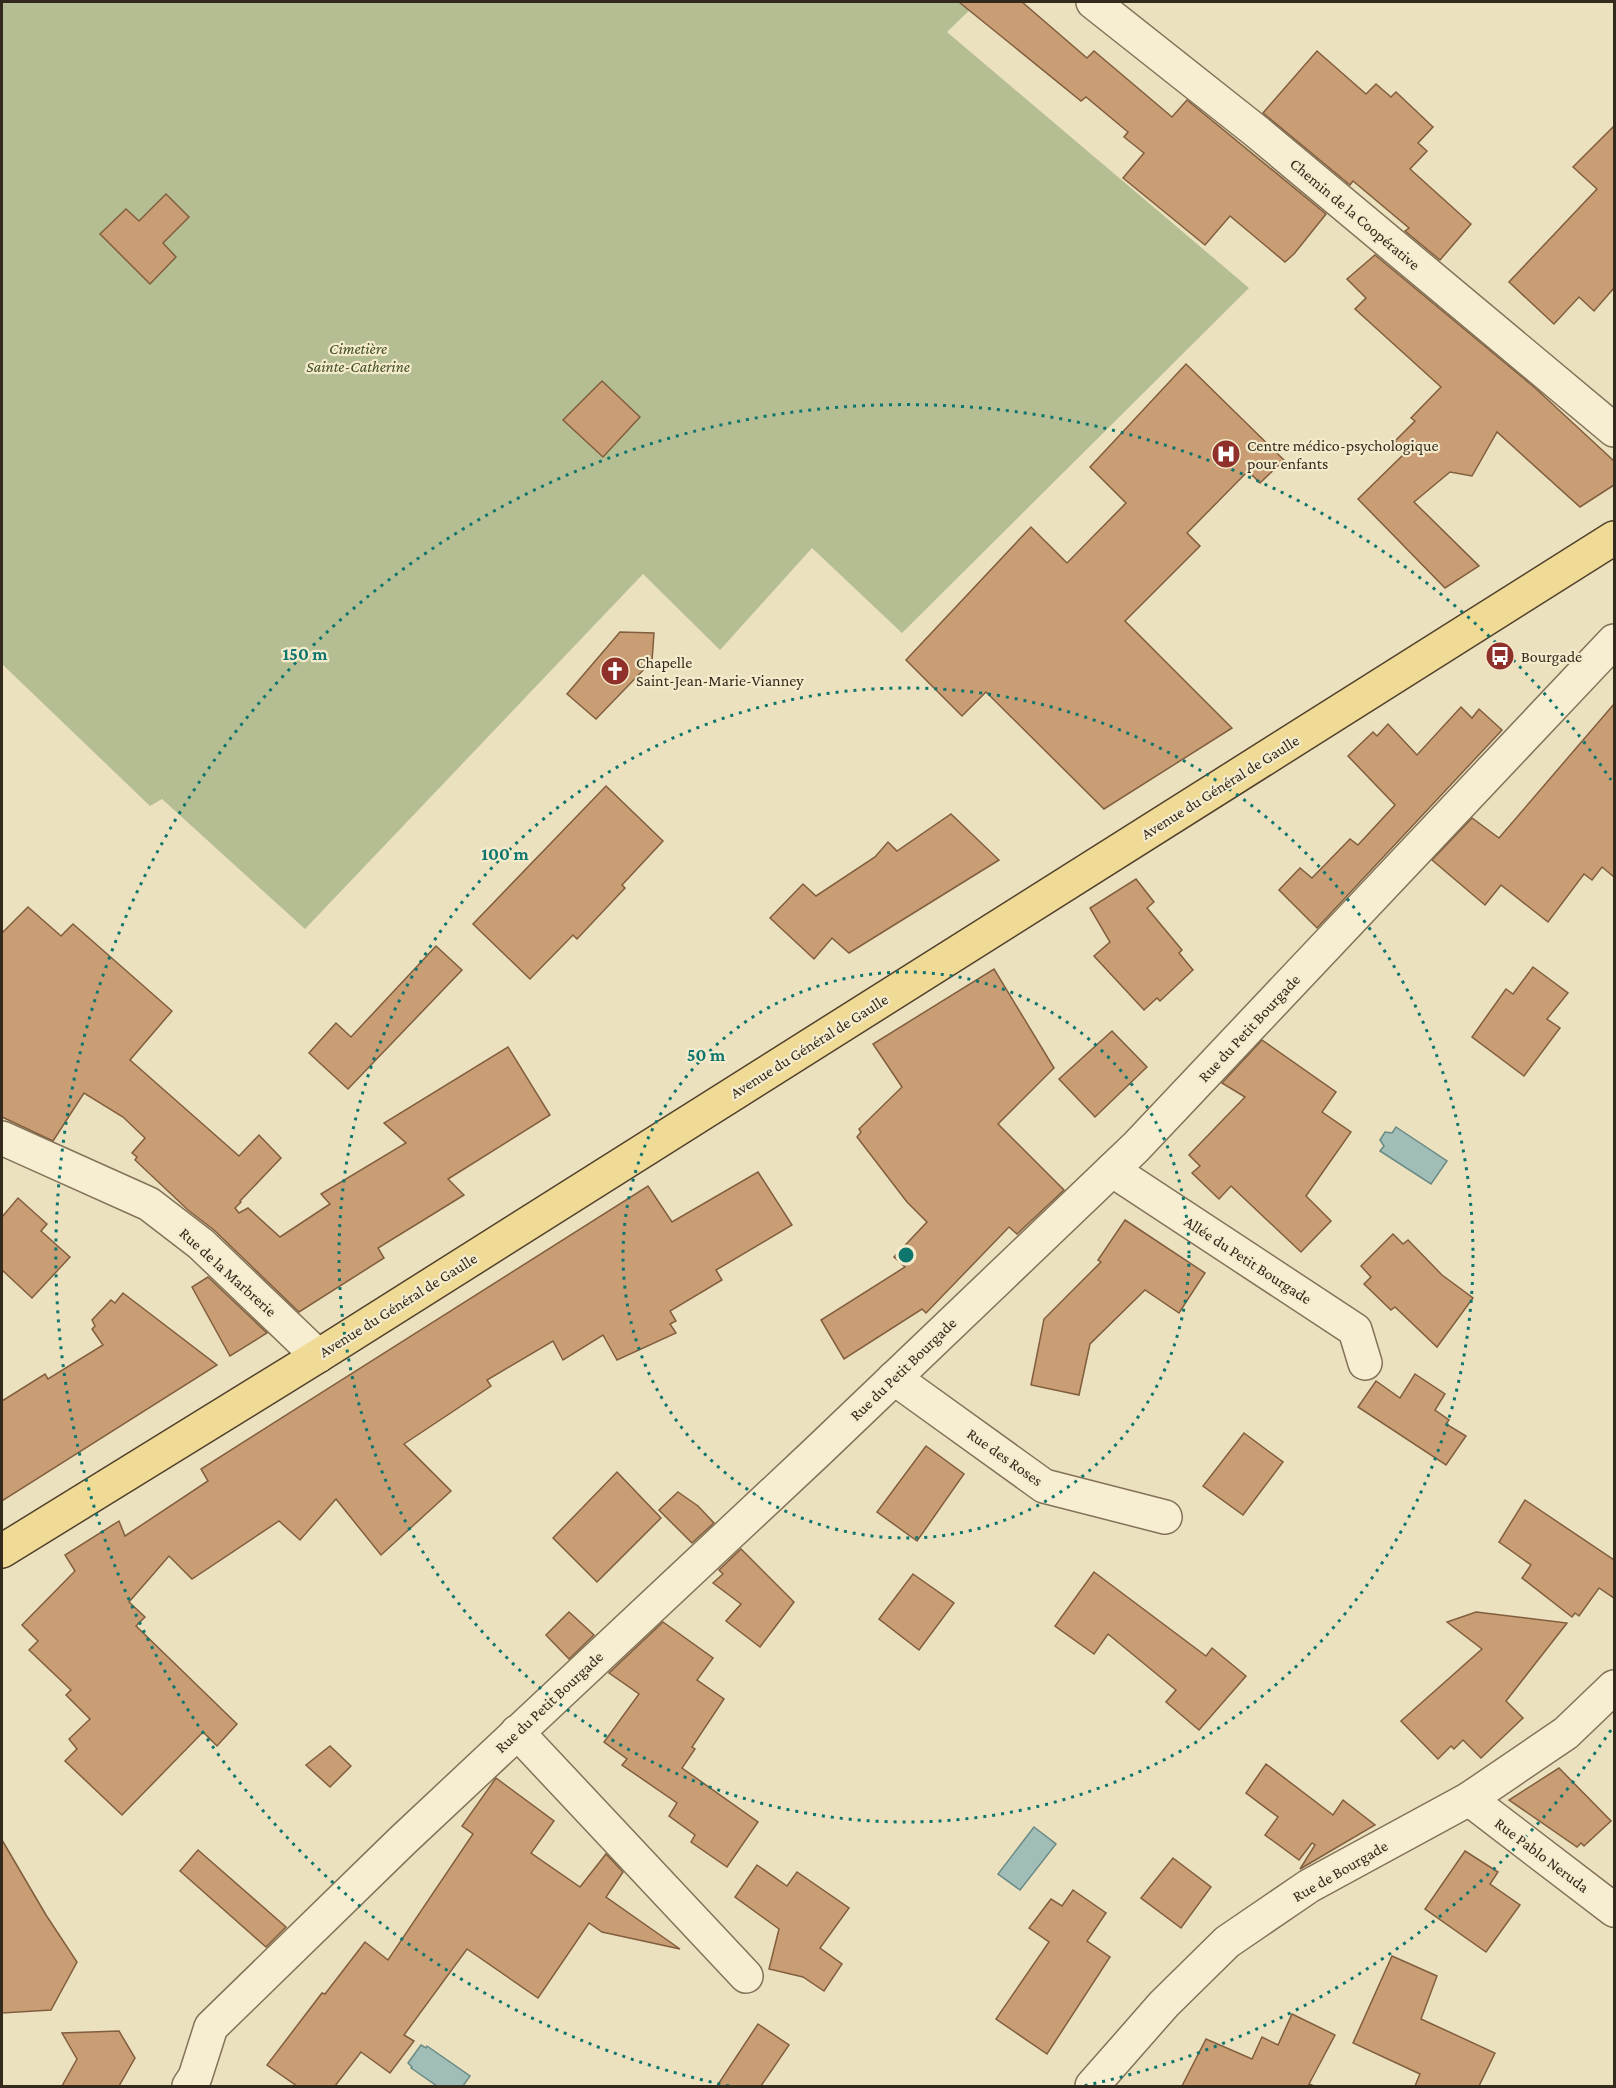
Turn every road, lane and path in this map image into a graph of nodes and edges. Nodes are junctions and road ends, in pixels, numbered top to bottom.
1 (1093, 2) edge
2 (1614, 430) edge
3 (1614, 538) edge
4 (1614, 641) edge
5 (2, 1138) edge
6 (1112, 1170) junction
7 (318, 1356) junction
8 (1365, 1363) dead end
9 (894, 1378) junction
10 (1165, 1517) dead end
11 (2, 1551) edge
12 (1614, 1687) edge
13 (517, 1732) junction
14 (1469, 1799) junction
15 (1614, 1910) edge
16 (746, 1976) dead end
17 (189, 2086) edge
18 (1092, 2086) edge

1 - 2 street, Chemin de la Coopérative
3 - 7 main road, Avenue du Général de Gaulle
4 - 6 street, Rue du Petit Bourgade
5 - 7 street, Rue de la Marbrerie
6 - 8 street, Allée du Petit Bourgade
6 - 9 street, Rue du Petit Bourgade
7 - 11 main road, Avenue du Général de Gaulle
9 - 10 street, Rue des Roses
9 - 13 street, Rue du Petit Bourgade
12 - 14 street, Rue de Bourgade
13 - 16 street
13 - 17 street, Rue du Petit Bourgade
14 - 15 street, Rue Pablo Neruda
14 - 18 street, Rue de Bourgade

